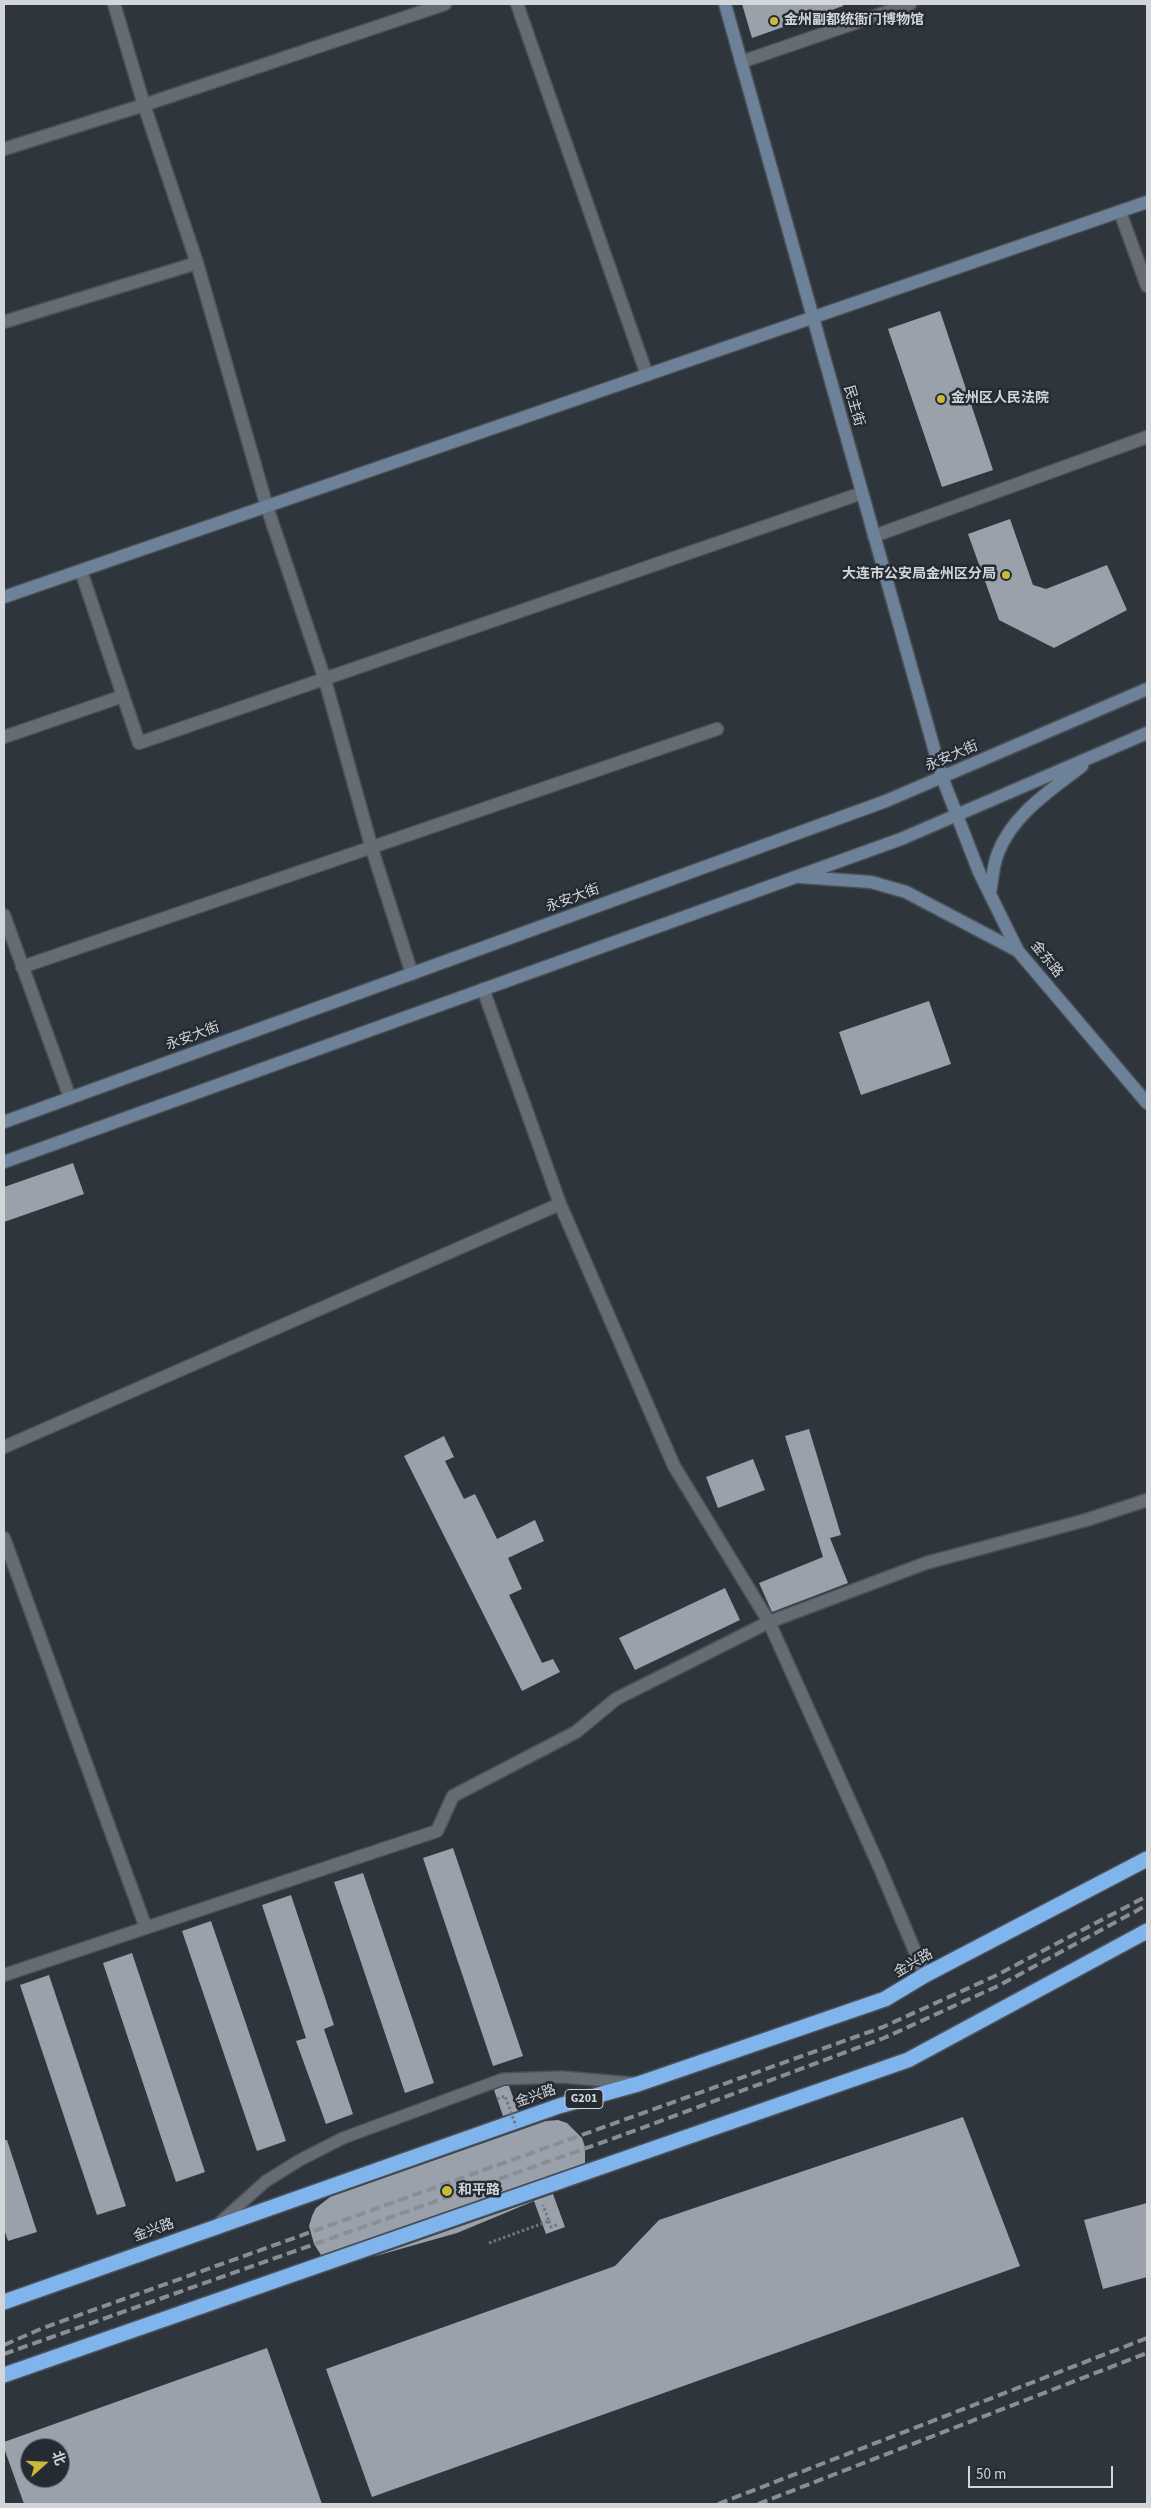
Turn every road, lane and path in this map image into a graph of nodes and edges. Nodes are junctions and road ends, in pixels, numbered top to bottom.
1 (114, 4) edge
2 (445, 4) edge
3 (517, 4) edge
4 (725, 4) edge
5 (910, 4) edge
6 (741, 62) junction
7 (144, 105) junction
8 (4, 150) edge
9 (1147, 202) edge
10 (1120, 212) junction
11 (198, 263) junction
12 (1147, 286) edge
13 (813, 318) junction
14 (4, 322) edge
15 (647, 375) junction
16 (1147, 438) edge
17 (862, 493) junction
18 (266, 507) junction
19 (874, 536) junction
20 (81, 570) junction
21 (4, 597) edge
22 (325, 680) junction
23 (1147, 689) edge
24 (123, 696) junction
25 (717, 729) dead end
26 (1147, 733) edge
27 (4, 737) edge
28 (1098, 754) junction
29 (942, 777) junction
30 (958, 814) junction
31 (372, 849) junction
32 (795, 877) junction
33 (990, 894) junction
34 (4, 915) edge
35 (1018, 951) junction
36 (22, 967) junction
37 (412, 974) junction
38 (483, 989) junction
39 (70, 1098) junction
40 (1147, 1103) edge
41 (4, 1122) edge
42 (4, 1162) edge
43 (560, 1204) junction
44 (4, 1447) edge
45 (1147, 1500) edge
46 (4, 1538) edge
47 (769, 1622) junction
48 (1147, 1859) edge
49 (146, 1928) junction
50 (1147, 1931) edge
51 (4, 1975) edge
52 (925, 1975) junction
53 (638, 2084) junction
54 (497, 2099) dead end
55 (516, 2126) dead end
56 (541, 2197) dead end
57 (549, 2221) junction
58 (558, 2224) dead end
59 (214, 2227) junction
60 (489, 2243) dead end
61 (4, 2302) edge
62 (4, 2375) edge

1 - 7 street
2 - 7 street
3 - 15 street
4 - 6 main road, 民主街
5 - 6 street
6 - 13 main road, 民主街
7 - 8 street
7 - 11 street
9 - 10 main road
10 - 12 street
10 - 13 main road
11 - 14 street
11 - 18 street
13 - 15 main road
13 - 17 main road, 民主街
15 - 18 main road
16 - 19 street
17 - 19 main road, 民主街
17 - 22 street
18 - 20 main road
18 - 22 street
19 - 29 main road, 民主街
20 - 21 main road
20 - 24 street
22 - 24 street
22 - 31 street
23 - 29 main road, 永安大街
24 - 27 street
25 - 31 street
26 - 28 main road
28 - 30 main road
28 - 33 main road
29 - 30 main road, 民主街
29 - 37 main road, 永安大街
30 - 32 main road
30 - 33 main road, 金东路
31 - 36 street
31 - 37 street
32 - 35 main road
32 - 38 main road
33 - 35 main road, 金东路
34 - 36 street
35 - 40 main road, 金东路
36 - 39 street
37 - 39 main road, 永安大街
38 - 42 main road
38 - 43 street
39 - 41 main road, 永安大街
43 - 44 street
43 - 47 street
45 - 47 street
46 - 49 street
47 - 49 street
47 - 52 street
48 - 52 highway, 金兴路 / G201
49 - 51 street
50 - 62 highway
52 - 53 highway, 金兴路 / G201
53 - 59 highway, 金兴路 / G201
53 - 59 lane
54 - 55 path, bridge
56 - 57 path
57 - 58 path
57 - 60 path
59 - 61 highway, 金兴路 / G201

